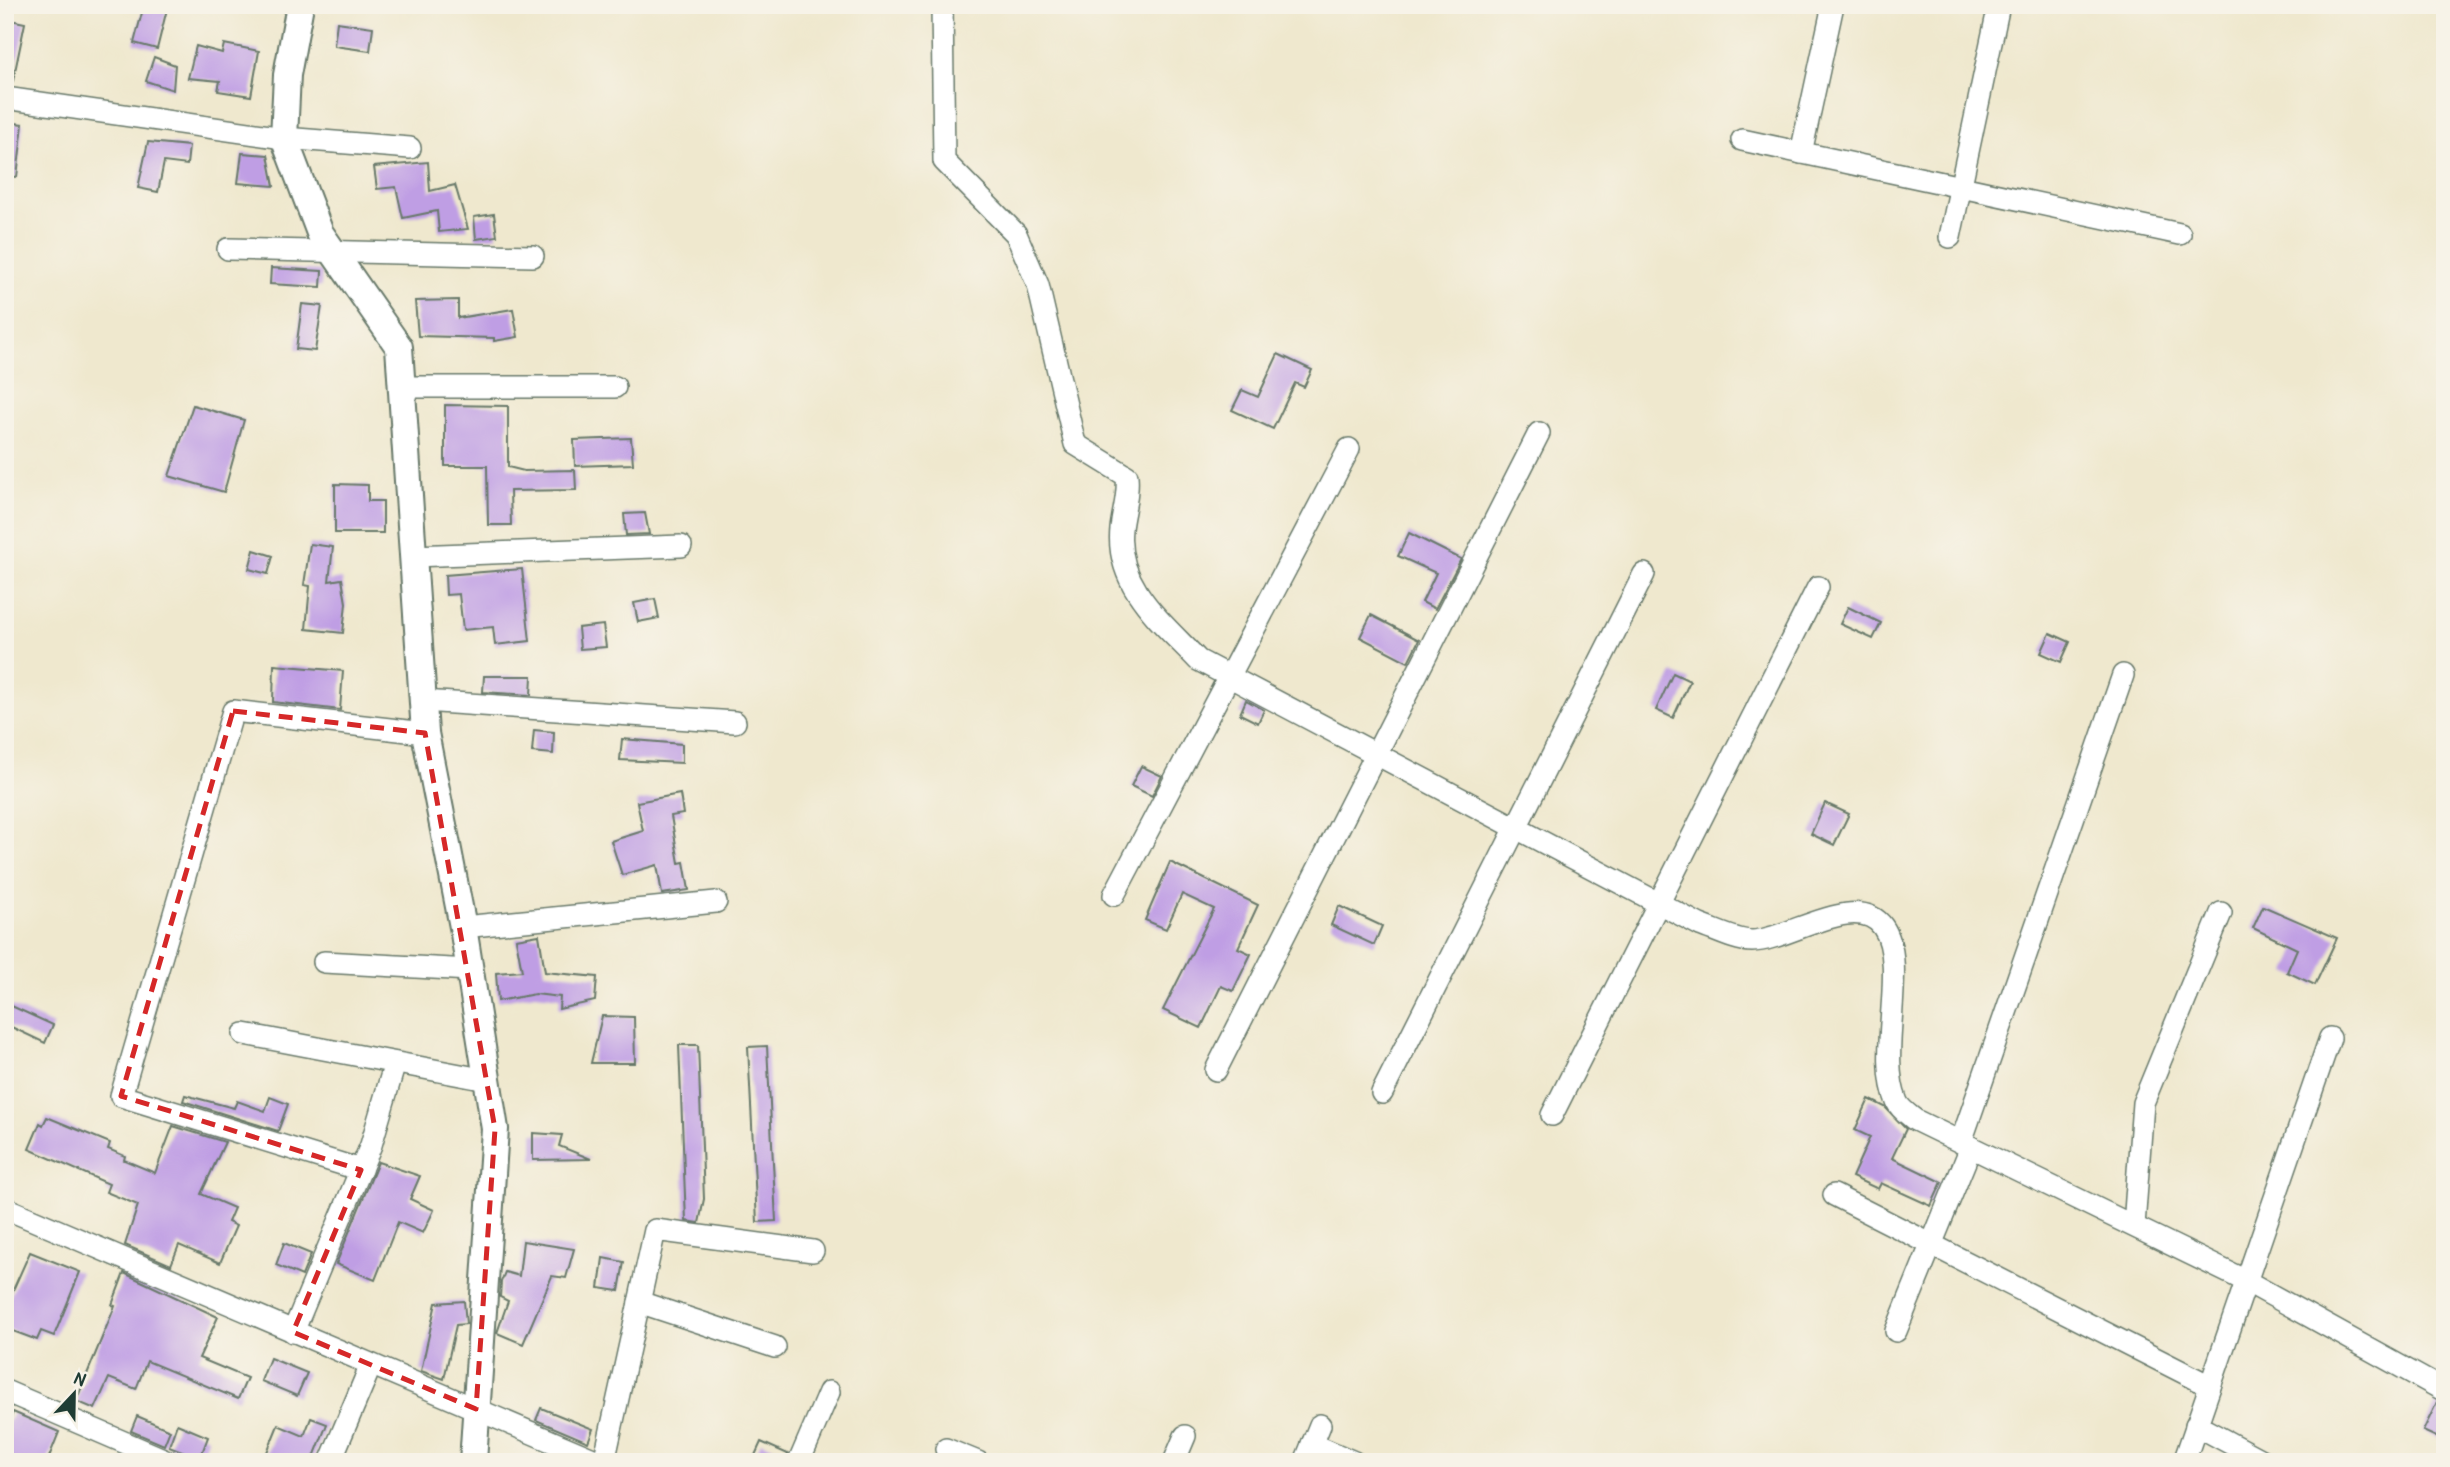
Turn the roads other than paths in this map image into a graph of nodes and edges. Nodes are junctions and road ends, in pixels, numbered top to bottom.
1 (300, 5) edge
2 (942, 5) edge
3 (1833, 5) edge
4 (1999, 5) edge
5 (5, 98) edge
6 (284, 138) junction
7 (1742, 140) dead end
8 (410, 148) dead end
9 (1801, 153) junction
10 (1960, 187) junction
11 (2180, 234) dead end
12 (1950, 237) dead end
13 (228, 249) dead end
14 (333, 252) junction
15 (533, 256) dead end
16 (401, 387) junction
17 (615, 387) dead end
18 (1539, 433) dead end
19 (1349, 449) dead end
20 (681, 546) dead end
21 (413, 556) junction
22 (1644, 575) dead end
23 (1818, 587) dead end
24 (2123, 675) dead end
25 (1229, 677) junction
26 (423, 701) junction
27 (735, 722) dead end
28 (425, 733) junction
29 (1377, 754) junction
30 (1516, 828) junction
31 (1114, 895) dead end
32 (716, 902) dead end
33 (1659, 903) junction
34 (2221, 913) dead end
35 (463, 927) junction
36 (324, 962) dead end
37 (470, 970) junction
38 (244, 1034) dead end
39 (2330, 1038) dead end
40 (395, 1063) junction
41 (1216, 1070) dead end
42 (488, 1080) junction
43 (1382, 1093) dead end
44 (1552, 1115) dead end
45 (1966, 1144) junction
46 (361, 1170) junction
47 (1834, 1195) dead end
48 (5, 1209) edge
49 (2134, 1226) junction
50 (1931, 1244) junction
51 (813, 1251) dead end
52 (2246, 1281) junction
53 (639, 1302) junction
54 (1896, 1331) dead end
55 (293, 1332) junction
56 (775, 1347) dead end
57 (371, 1365) junction
58 (2210, 1386) junction
59 (5, 1391) edge
60 (2445, 1391) edge
61 (829, 1392) dead end
62 (476, 1409) junction
63 (2196, 1425) junction
64 (1185, 1436) dead end
65 (1313, 1444) edge
66 (946, 1449) dead end
67 (170, 1462) edge
68 (330, 1462) edge
69 (472, 1462) edge
70 (602, 1462) edge
71 (799, 1462) edge
72 (978, 1462) edge
73 (1174, 1462) edge
74 (1354, 1462) edge
75 (2184, 1462) edge
76 (2265, 1462) edge

1 - 6 street
2 - 25 street
3 - 9 street
4 - 10 street
5 - 6 street
6 - 8 street
6 - 14 street
7 - 9 street
9 - 10 street
10 - 11 street
10 - 12 street
13 - 14 street
14 - 15 street
14 - 16 street
16 - 17 street
16 - 21 street
18 - 29 street
19 - 25 street
20 - 21 street
21 - 26 street
22 - 30 street
23 - 33 street
24 - 45 street
25 - 29 street
25 - 31 street
26 - 27 street
26 - 28 street
28 - 35 street
28 - 46 street
29 - 30 street
29 - 41 street
30 - 33 street
30 - 43 street
32 - 35 street
33 - 44 street
33 - 45 street
34 - 49 street
35 - 37 street
36 - 37 street
37 - 42 street
38 - 40 street
39 - 52 street
40 - 42 street
40 - 46 street
42 - 62 street
45 - 49 street
45 - 50 street
46 - 55 street
47 - 50 street
48 - 55 street
49 - 52 street
50 - 54 street
50 - 58 street
51 - 53 street
52 - 58 street
52 - 60 street
53 - 56 street
53 - 70 street
55 - 57 street
57 - 62 street
57 - 68 street
58 - 63 street
59 - 67 street
61 - 71 street
62 - 69 street
62 - 70 street
63 - 75 street
63 - 76 street
64 - 73 street
65 - 74 street
66 - 72 street

